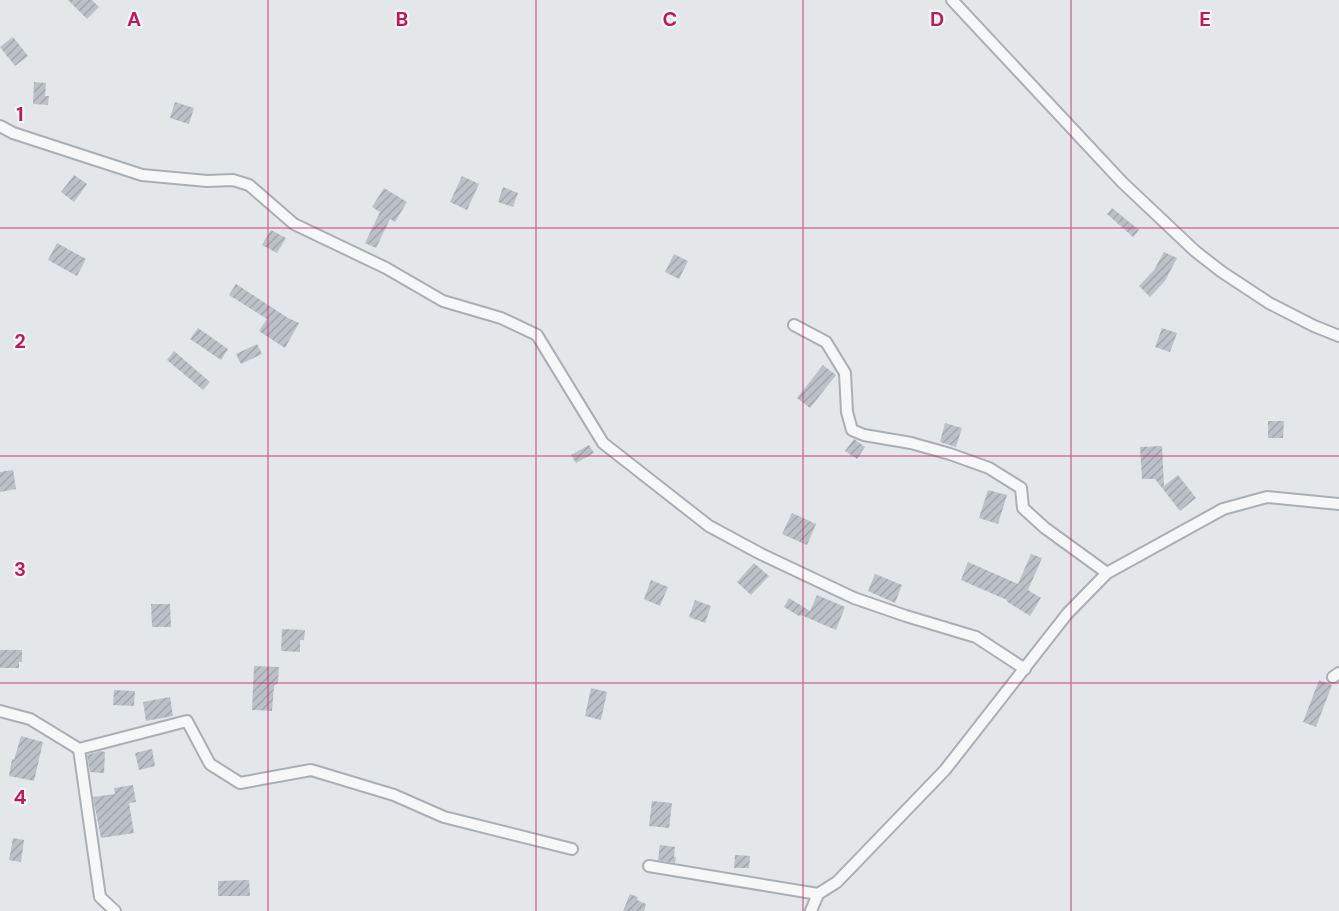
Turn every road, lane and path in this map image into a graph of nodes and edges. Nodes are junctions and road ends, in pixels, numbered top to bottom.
1 (952, 0) edge
2 (0, 126) edge
3 (794, 325) dead end
4 (1339, 336) edge
5 (1339, 504) edge
6 (1107, 573) junction
7 (1024, 669) junction
8 (0, 711) edge
9 (79, 749) junction
10 (572, 849) dead end
11 (649, 866) dead end
12 (818, 894) junction
13 (115, 911) edge
14 (811, 911) edge

1 - 4 street
2 - 7 street
3 - 6 street
5 - 6 street
6 - 7 street
7 - 12 street
8 - 9 street
9 - 10 street
9 - 13 street
11 - 12 street
12 - 14 street

